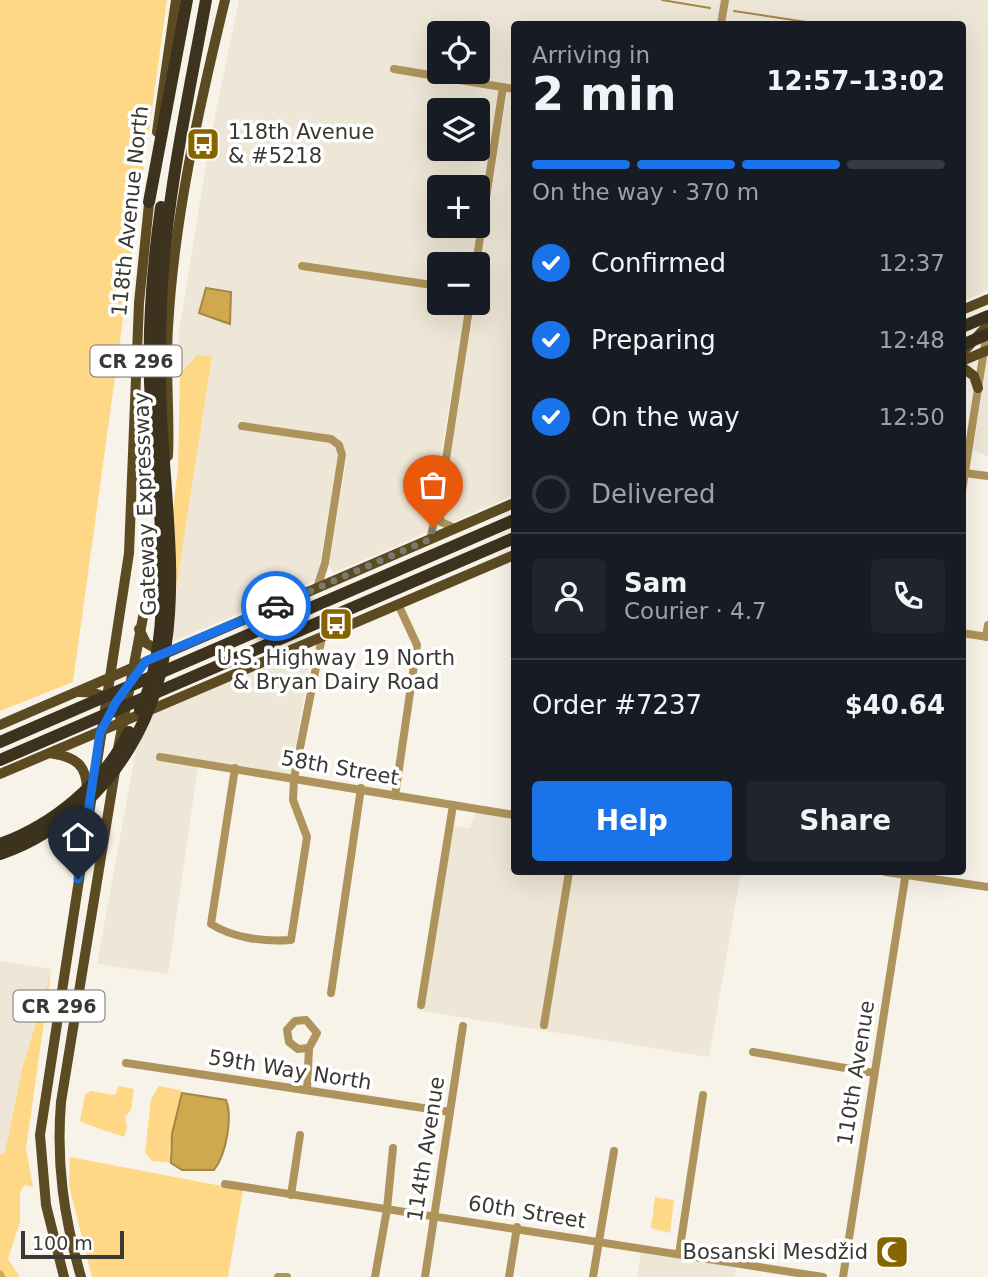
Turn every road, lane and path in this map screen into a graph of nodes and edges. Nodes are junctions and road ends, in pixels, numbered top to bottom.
1 (176, 0) edge
2 (187, 0) edge
3 (198, 0) edge
4 (206, 0) edge
5 (225, 0) edge
6 (725, 0) edge
7 (722, 21) edge
8 (196, 35) junction
9 (394, 69) dead end
10 (503, 87) junction
11 (511, 88) edge
12 (149, 202) junction
13 (478, 252) edge
14 (302, 266) dead end
15 (427, 284) edge
16 (988, 299) edge
17 (966, 308) edge
18 (468, 315) edge
19 (988, 316) edge
20 (966, 321) edge
21 (966, 325) edge
22 (988, 325) edge
23 (988, 334) edge
24 (966, 343) edge
25 (966, 349) edge
26 (986, 350) edge
27 (966, 359) edge
28 (966, 370) edge
29 (978, 388) junction
30 (242, 426) dead end
31 (966, 466) edge
32 (966, 473) edge
33 (988, 476) edge
34 (511, 504) edge
35 (438, 510) junction
36 (511, 520) edge
37 (455, 528) junction
38 (430, 539) junction
39 (511, 539) edge
40 (511, 545) edge
41 (511, 556) edge
42 (325, 563) junction
43 (450, 566) junction
44 (340, 579) junction
45 (317, 588) junction
46 (398, 604) junction
47 (988, 625) edge
48 (139, 629) junction
49 (966, 634) edge
50 (322, 637) junction
51 (987, 637) edge
52 (178, 648) junction
53 (296, 648) junction
54 (165, 654) junction
55 (146, 661) junction
56 (132, 667) junction
57 (313, 669) junction
58 (109, 678) junction
59 (74, 692) junction
60 (189, 694) junction
61 (116, 696) junction
62 (154, 709) junction
63 (32, 711) junction
64 (122, 723) junction
65 (0, 725) edge
66 (100, 733) junction
67 (0, 742) edge
68 (77, 742) junction
69 (46, 747) junction
70 (160, 757) dead end
71 (29, 759) junction
72 (0, 760) edge
73 (235, 768) junction
74 (0, 774) edge
75 (294, 778) junction
76 (361, 788) junction
77 (395, 796) junction
78 (453, 805) junction
79 (88, 814) junction
80 (511, 815) edge
81 (0, 844) edge
82 (0, 854) edge
83 (569, 875) edge
84 (906, 875) edge
85 (918, 875) edge
86 (988, 887) edge
87 (331, 993) dead end
88 (421, 1005) dead end
89 (544, 1025) dead end
90 (463, 1026) dead end
91 (309, 1048) dead end
92 (753, 1052) dead end
93 (125, 1063) dead end
94 (874, 1073) junction
95 (307, 1090) junction
96 (703, 1096) dead end
97 (450, 1112) junction
98 (300, 1135) dead end
99 (393, 1148) dead end
100 (614, 1151) dead end
101 (225, 1184) dead end
102 (291, 1195) junction
103 (387, 1209) junction
104 (434, 1215) junction
105 (517, 1227) junction
106 (599, 1241) junction
107 (680, 1254) junction
108 (64, 1277) edge
109 (81, 1277) edge
110 (375, 1277) edge
111 (425, 1277) edge
112 (509, 1277) edge
113 (593, 1277) edge
114 (823, 1277) edge
115 (843, 1277) edge

1 - 12 main road, 118th Avenue North / CR 296
2 - 12 highway
3 - 8 highway, Gateway Expressway
4 - 8 highway, Gateway Expressway
5 - 48 main road, CR 296
6 - 7 street
8 - 81 highway, Gateway Expressway
8 - 82 highway, Gateway Expressway
9 - 10 street
10 - 11 street
10 - 13 street
12 - 58 main road, 118th Avenue North / CR 296
14 - 15 street
16 - 17 main road
18 - 35 street
19 - 21 highway
20 - 22 main road
22 - 25 main road
22 - 26 street
23 - 24 highway
26 - 27 main road
26 - 29 street
28 - 29 main road
29 - 31 street
30 - 42 street
32 - 33 street
34 - 37 main road
35 - 37 street
35 - 38 street
36 - 67 highway
37 - 38 main road
38 - 44 main road
39 - 43 highway
40 - 43 highway
41 - 46 main road
42 - 44 street
42 - 45 street
43 - 69 highway
44 - 45 main road
45 - 52 main road
46 - 50 main road
46 - 77 street
47 - 51 street
48 - 54 main road
48 - 56 main road, CR 296
49 - 51 street
50 - 53 main road
50 - 57 street
52 - 54 main road
52 - 60 main road
53 - 57 street
53 - 60 main road
54 - 55 main road
55 - 56 main road
55 - 61 main road
56 - 58 main road
56 - 61 main road, CR 296
57 - 75 street
58 - 59 main road
58 - 61 main road, CR 296
59 - 61 main road
59 - 63 main road
60 - 62 main road
61 - 62 main road
61 - 64 main road
61 - 66 main road, CR 296
61 - 68 main road
62 - 64 main road
63 - 65 main road
63 - 71 main road
64 - 66 main road
64 - 109 main road, CR 296
66 - 68 main road
66 - 79 main road, CR 296
68 - 69 main road
69 - 71 main road
69 - 72 highway
69 - 79 main road
70 - 73 street, 58th Street
71 - 74 main road
73 - 75 street, 58th Street
73 - 75 street
75 - 76 street, 58th Street
76 - 77 street, 58th Street
76 - 87 street
77 - 78 street, 58th Street
78 - 80 street, 58th Street
78 - 88 street
79 - 108 main road, CR 296
83 - 89 street
84 - 94 street, 110th Avenue
85 - 86 street
90 - 97 street, 114th Avenue
91 - 95 street
92 - 94 street
93 - 95 street, 59th Way North
94 - 115 street, 110th Avenue
95 - 97 street, 59th Way North
96 - 107 street
97 - 104 street, 114th Avenue
98 - 102 street
99 - 103 street
100 - 106 street
101 - 102 street, 60th Street
102 - 103 street, 60th Street
103 - 104 street, 60th Street
103 - 110 street
104 - 105 street, 60th Street
104 - 111 street, 114th Avenue
105 - 106 street, 60th Street
105 - 112 street
106 - 107 street, 60th Street
106 - 113 street
107 - 114 street, 60th Street

